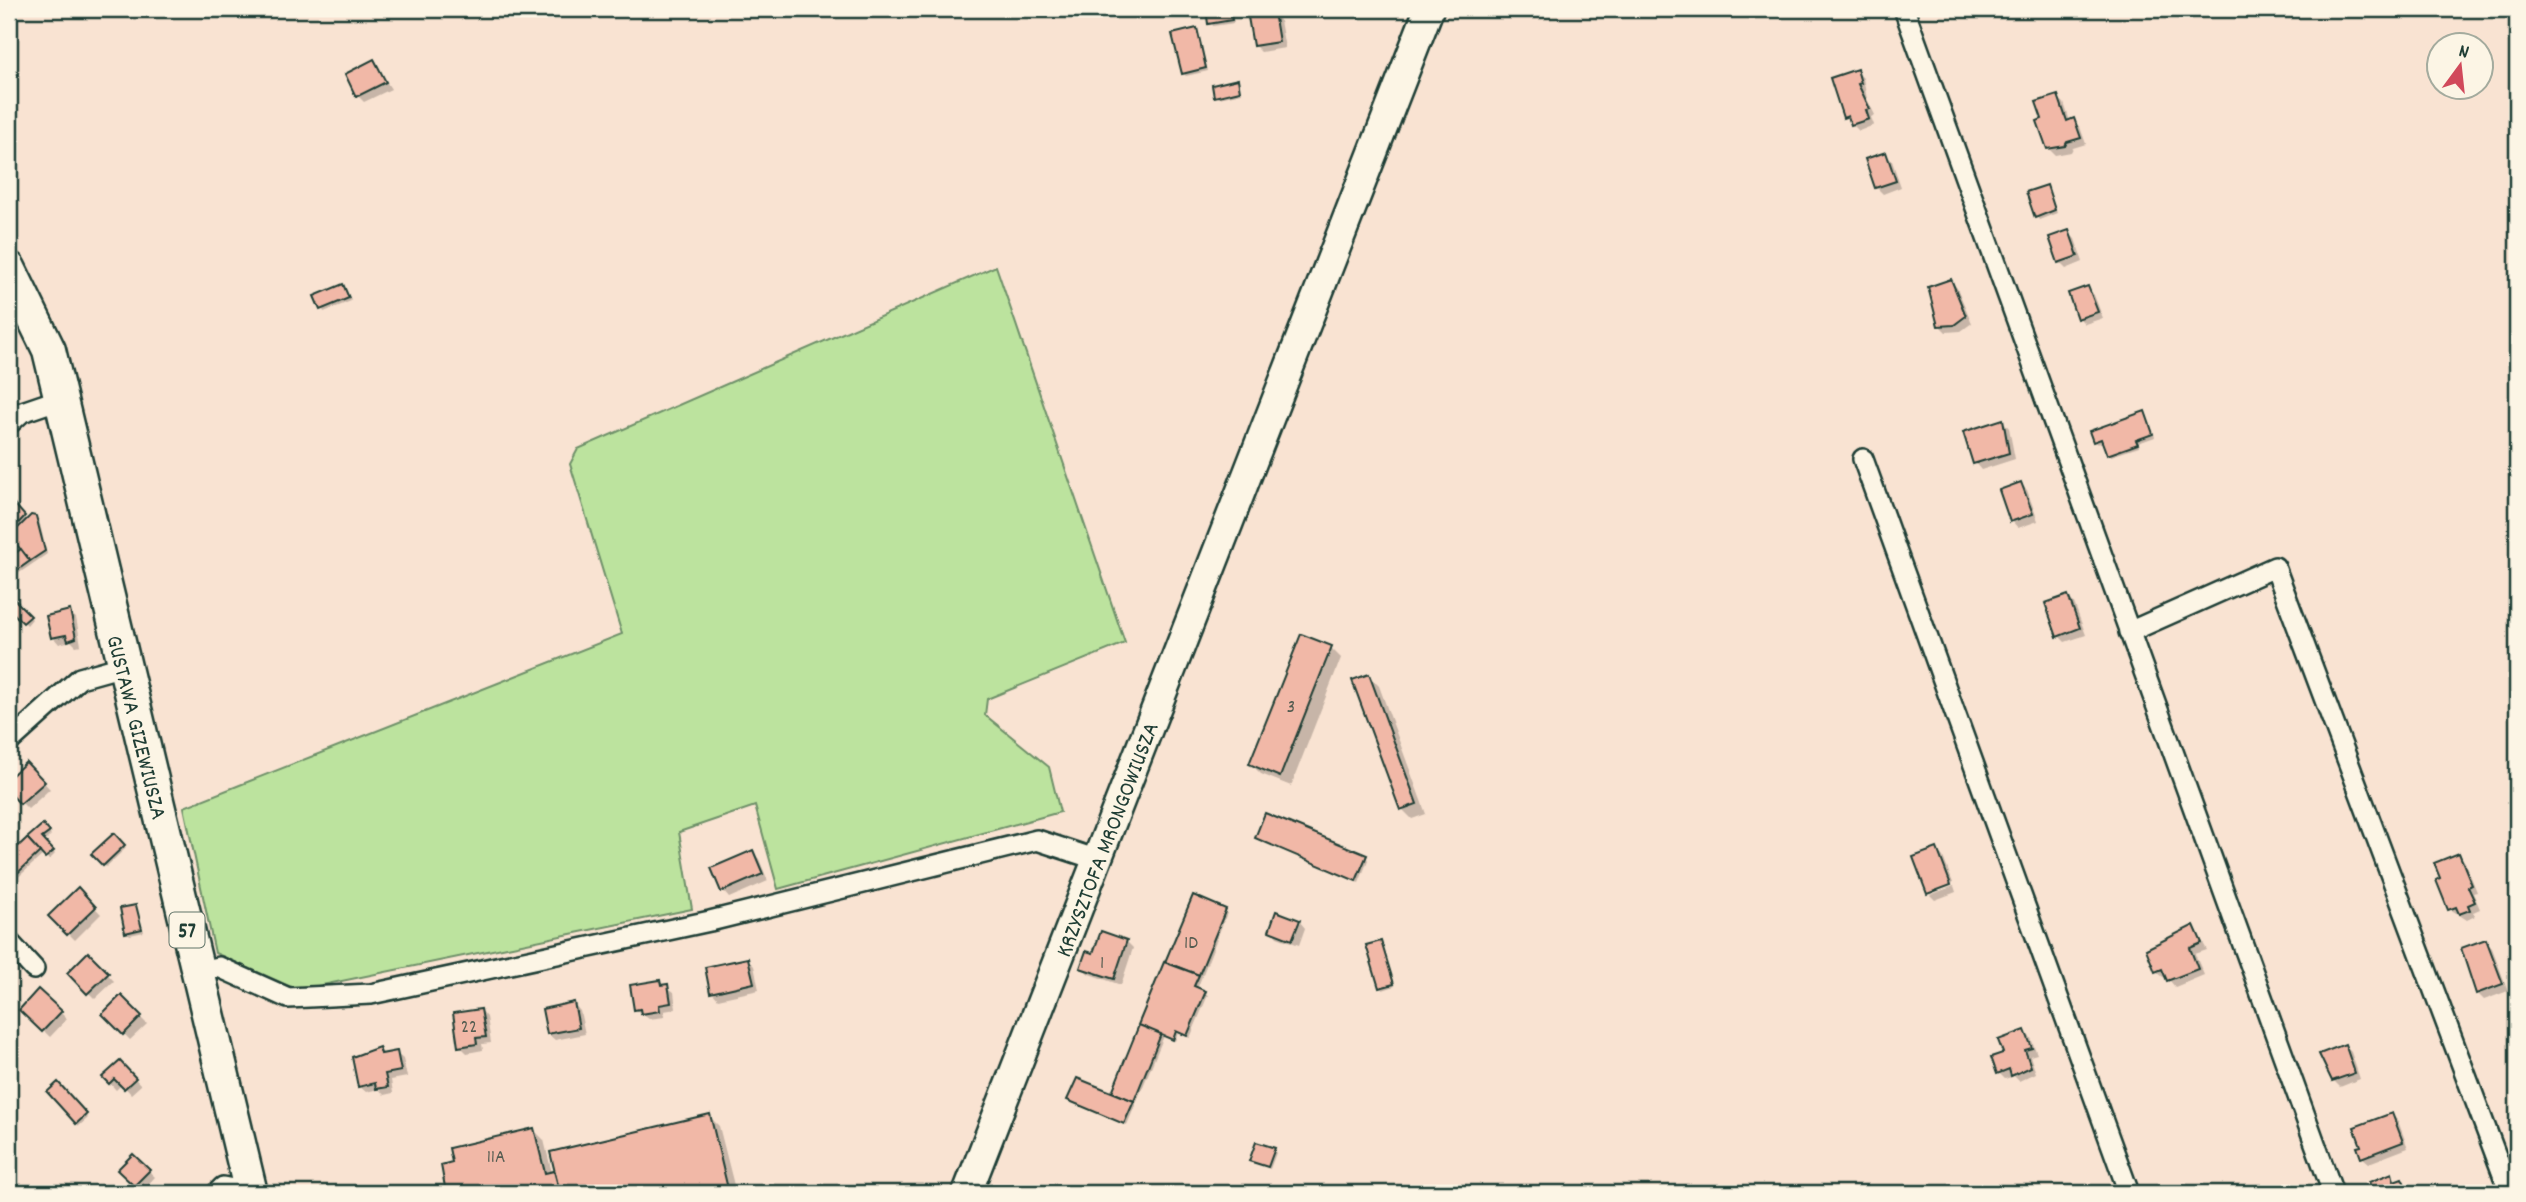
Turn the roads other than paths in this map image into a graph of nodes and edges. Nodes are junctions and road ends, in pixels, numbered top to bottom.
1 (1429, 9) edge
2 (1904, 9) edge
3 (9, 268) edge
4 (60, 399) junction
5 (9, 424) edge
6 (1863, 459) dead end
7 (2129, 632) junction
8 (123, 666) junction
9 (9, 741) edge
10 (1098, 860) junction
11 (9, 942) edge
12 (34, 969) dead end
13 (197, 971) junction
14 (251, 1192) edge
15 (217, 1193) edge
16 (967, 1193) edge
17 (2129, 1193) edge
18 (2333, 1193) edge
19 (2510, 1193) edge

1 - 10 main road, KRZYSZTOFA MRONGOWIUSZA
2 - 7 street
3 - 4 main road, GUSTAWA GIZEWIUSZA / 57
4 - 5 street
4 - 8 main road, GUSTAWA GIZEWIUSZA / 57
6 - 17 street
7 - 18 street
7 - 19 street
8 - 9 street
8 - 13 main road, GUSTAWA GIZEWIUSZA / 57
10 - 13 street
10 - 16 main road, KRZYSZTOFA MRONGOWIUSZA
11 - 12 street
13 - 14 main road, GUSTAWA GIZEWIUSZA / 57
14 - 15 street

